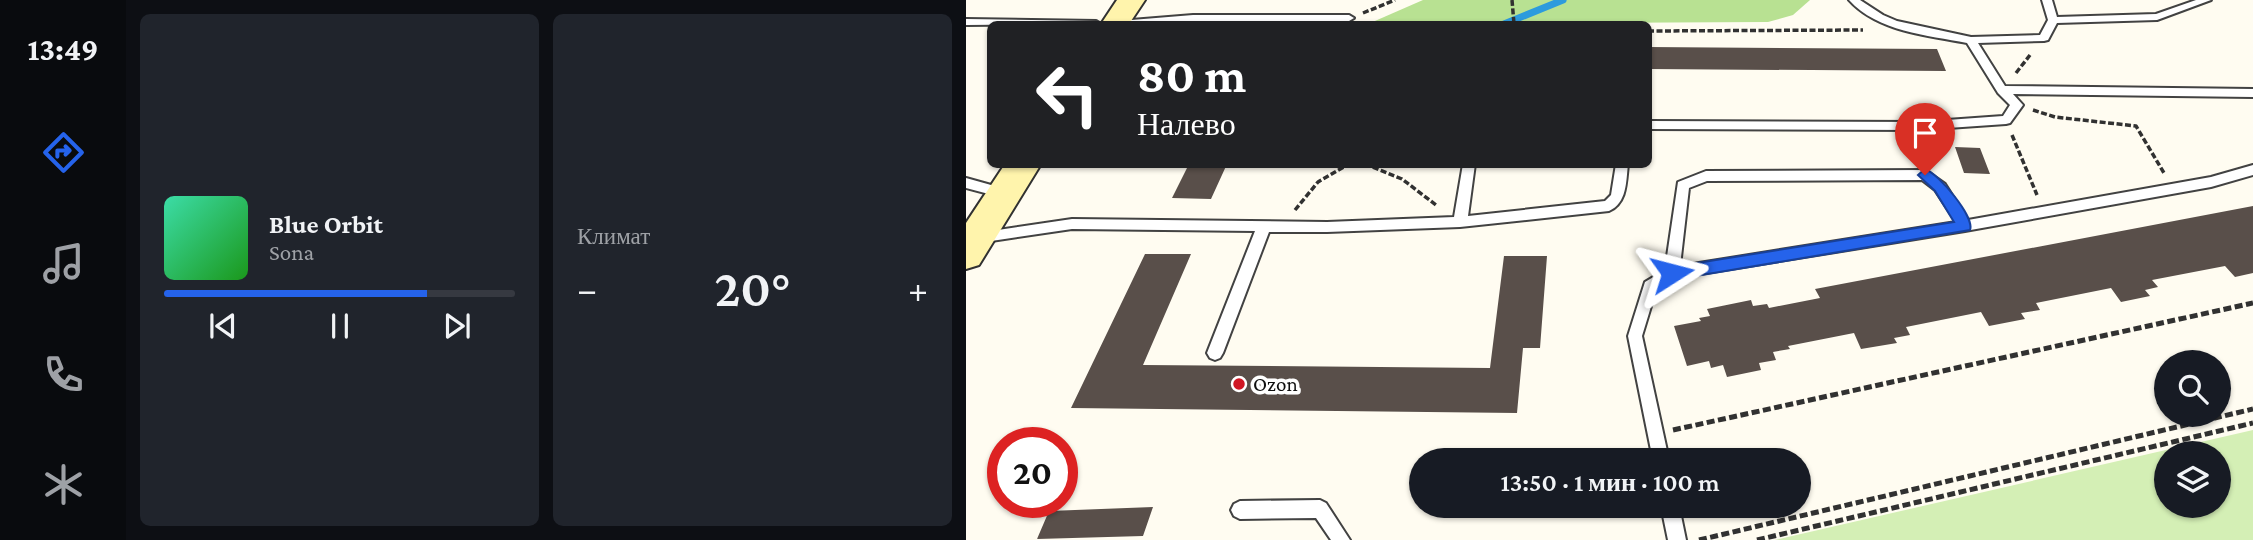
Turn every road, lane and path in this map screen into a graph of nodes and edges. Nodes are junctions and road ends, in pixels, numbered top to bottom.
1 (1131, 0) edge
2 (1395, 0) edge
3 (1512, 0) edge
4 (1854, 0) edge
5 (2047, 0) edge
6 (2206, 0) edge
7 (1349, 18) joint
8 (2053, 20) junction
9 (1119, 21) edge
10 (1155, 21) edge
11 (1514, 21) edge
12 (966, 22) edge
13 (987, 22) edge
14 (1863, 30) dead end
15 (1652, 31) edge
16 (2044, 38) junction
17 (1972, 40) junction
18 (2003, 90) junction
19 (2253, 93) edge
20 (2017, 105) junction
21 (2006, 120) junction
22 (1652, 125) edge
23 (1340, 168) edge
24 (1375, 168) edge
25 (1468, 168) edge
26 (1621, 168) edge
27 (2253, 170) edge
28 (1015, 179) edge
29 (966, 183) edge
30 (2174, 189) junction
31 (2044, 212) junction
32 (1460, 222) junction
33 (1264, 226) junction
34 (1287, 226) junction
35 (1965, 226) junction
36 (971, 246) edge
37 (1672, 273) junction
38 (2253, 303) edge
39 (1215, 353) dead end
40 (2253, 409) edge
41 (2253, 423) edge
42 (1656, 434) junction
43 (1659, 448) edge
44 (1240, 510) dead end
45 (1672, 518) edge
46 (1341, 540) edge
47 (1677, 540) edge
48 (1698, 540) edge
49 (1757, 540) edge

1 - 9 main road
2 - 7 path
3 - 11 path
4 - 17 lane
5 - 8 lane
6 - 8 lane
7 - 10 lane
8 - 16 lane
12 - 13 lane
14 - 15 path
16 - 17 lane
16 - 18 path
17 - 18 lane
18 - 19 lane
18 - 20 lane
20 - 21 lane
20 - 30 path
21 - 22 lane
21 - 31 path
23 - 34 path
24 - 32 path
25 - 32 lane
26 - 32 lane
27 - 30 lane
28 - 29 lane
28 - 36 main road
30 - 31 lane
31 - 35 lane
32 - 34 lane
33 - 34 lane
33 - 36 lane
33 - 39 lane
35 - 37 lane
35 - 37 lane
37 - 42 lane
38 - 42 path
40 - 48 path
41 - 49 path
42 - 43 lane
44 - 46 lane
45 - 47 lane

